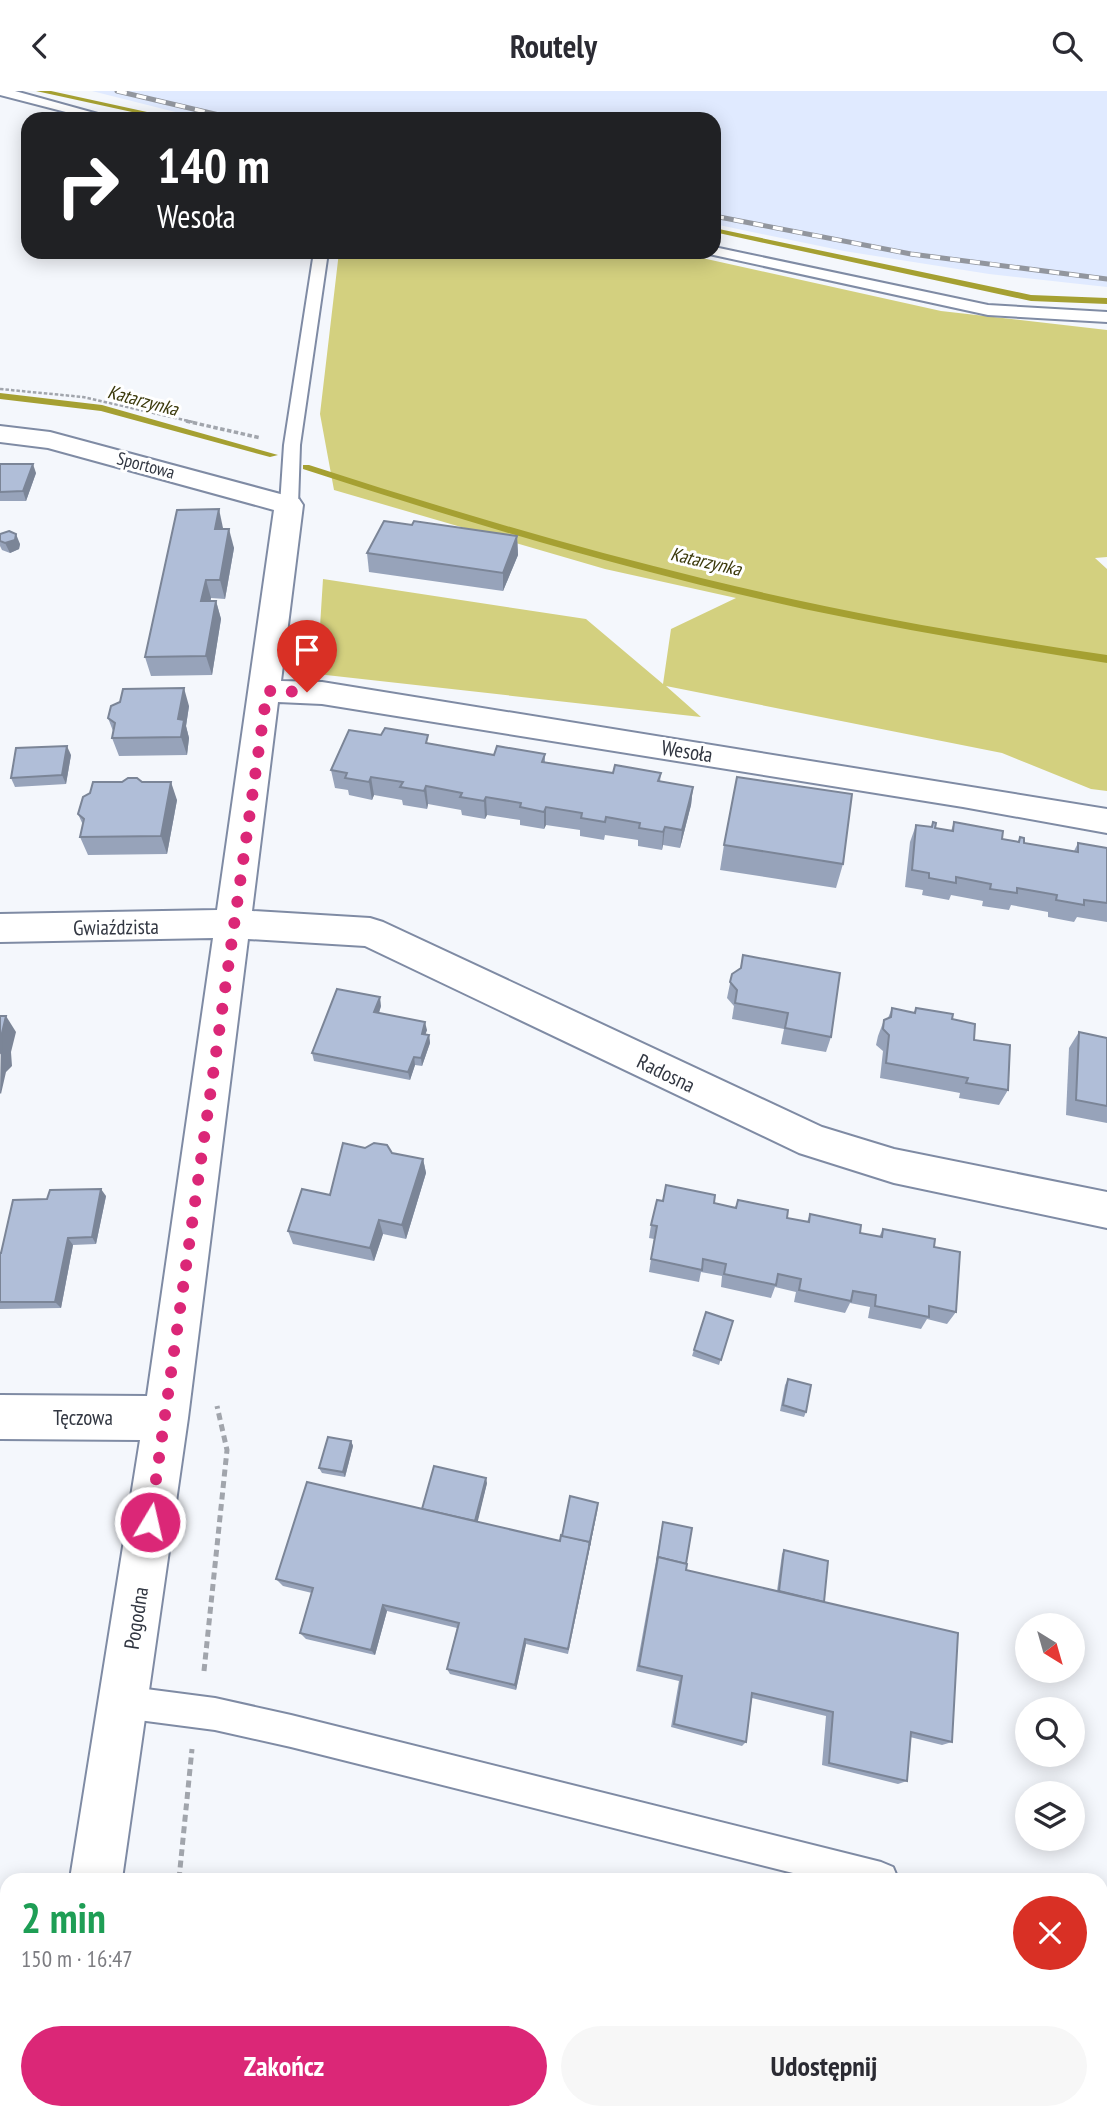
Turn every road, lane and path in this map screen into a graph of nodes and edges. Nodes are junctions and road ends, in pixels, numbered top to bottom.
1 (0, 91) edge
2 (82, 112) edge
3 (721, 253) edge
4 (320, 259) edge
5 (1107, 317) edge
6 (0, 389) edge
7 (0, 434) edge
8 (292, 445) junction
9 (289, 505) junction
10 (267, 691) junction
11 (1107, 821) edge
12 (233, 924) junction
13 (0, 928) edge
14 (1107, 1210) edge
15 (215, 1400) dead end
16 (0, 1417) edge
17 (166, 1418) junction
18 (204, 1674) dead end
19 (122, 1702) junction
20 (193, 1738) dead end
21 (97, 1873) edge
22 (180, 1873) edge
23 (857, 1873) edge

1 - 2 lane
3 - 5 lane
4 - 8 lane
6 - 8 path
7 - 9 street, Sportowa
8 - 9 lane
9 - 10 street, Pogodna
10 - 11 street, Wesoła
10 - 12 street, Pogodna
12 - 13 street, Gwiaździsta
12 - 14 street, Radosna
12 - 17 street, Pogodna
15 - 18 path
16 - 17 street, Tęczowa
17 - 19 street, Pogodna
19 - 21 street, Pogodna
19 - 23 lane
20 - 22 path

